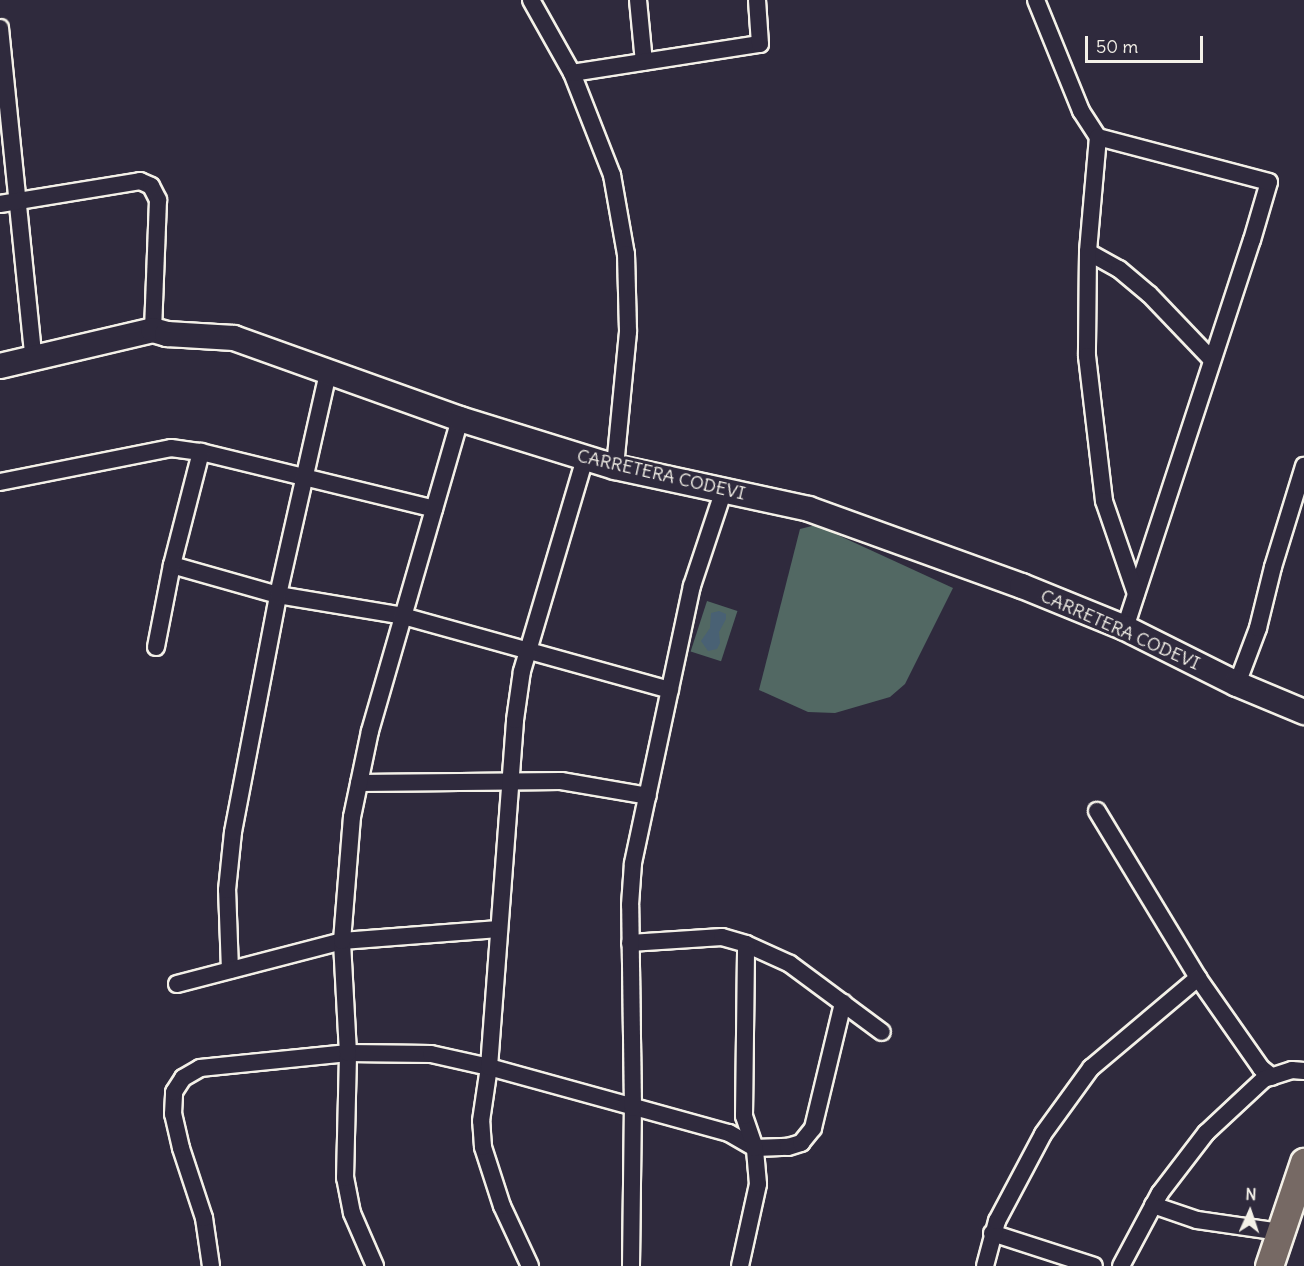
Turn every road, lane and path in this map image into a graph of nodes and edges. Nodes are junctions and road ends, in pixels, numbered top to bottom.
1 (531, 0) edge
2 (638, 0) edge
3 (757, 0) edge
4 (1036, 0) edge
5 (0, 28) edge
6 (1, 50) edge
7 (644, 62) junction
8 (572, 73) junction
9 (1098, 137) junction
10 (18, 202) junction
11 (0, 204) edge
12 (1088, 252) junction
13 (153, 330) junction
14 (34, 360) junction
15 (1212, 360) junction
16 (0, 366) edge
17 (328, 374) junction
18 (460, 419) junction
19 (201, 452) junction
20 (585, 458) junction
21 (1304, 466) edge
22 (615, 467) junction
23 (305, 478) junction
24 (0, 482) edge
25 (724, 490) junction
26 (434, 509) junction
27 (172, 565) junction
28 (1136, 594) junction
29 (278, 595) junction
30 (403, 616) junction
31 (1125, 628) junction
32 (156, 647) dead end
33 (528, 650) junction
34 (1237, 684) junction
35 (670, 690) junction
36 (1304, 712) edge
37 (512, 781) junction
38 (359, 783) junction
39 (648, 796) junction
40 (1097, 811) dead end
41 (499, 929) junction
42 (342, 941) junction
43 (630, 943) junction
44 (746, 944) junction
45 (230, 970) junction
46 (1198, 978) junction
47 (177, 984) dead end
48 (843, 1003) junction
49 (882, 1032) dead end
50 (348, 1053) junction
51 (489, 1067) junction
52 (1304, 1071) edge
53 (1272, 1077) junction
54 (633, 1108) junction
55 (754, 1148) junction
56 (1304, 1162) edge
57 (1153, 1205) junction
58 (992, 1233) junction
59 (1280, 1233) junction
60 (211, 1261) edge
61 (226, 1266) edge
62 (375, 1266) edge
63 (530, 1266) edge
64 (631, 1266) edge
65 (740, 1266) edge
66 (985, 1266) edge
67 (1094, 1266) edge
68 (1121, 1266) edge
69 (1269, 1266) edge

1 - 8 street
2 - 7 street
3 - 7 street
4 - 9 street
5 - 6 street
6 - 10 street
7 - 8 street
8 - 22 street
9 - 12 street
9 - 15 street
10 - 11 street
10 - 13 street
10 - 14 street
12 - 15 street
12 - 28 street
13 - 14 street, CARRETERA CODEVI
13 - 17 street, CARRETERA CODEVI
14 - 16 street, CARRETERA CODEVI
15 - 28 street
17 - 18 street, CARRETERA CODEVI
17 - 23 street
18 - 20 street, CARRETERA CODEVI
18 - 26 street
19 - 23 street
19 - 24 street
19 - 27 street
20 - 22 street, CARRETERA CODEVI
20 - 33 street
21 - 34 street
22 - 25 street, CARRETERA CODEVI
23 - 26 street
23 - 29 street
25 - 31 street, CARRETERA CODEVI
25 - 35 street
26 - 30 street
27 - 29 street
27 - 32 street
28 - 31 street
29 - 30 street
29 - 45 street
30 - 33 street
30 - 38 street
31 - 34 street, CARRETERA CODEVI
33 - 35 street
33 - 37 street
34 - 36 street, CARRETERA CODEVI
35 - 39 street
37 - 38 street
37 - 39 street
37 - 41 street
38 - 42 street
39 - 43 street
40 - 46 street
41 - 42 street
41 - 51 street
42 - 45 street
42 - 50 street
43 - 44 street
43 - 54 street
44 - 48 street
44 - 55 street
45 - 47 street
46 - 53 street
46 - 58 street
48 - 49 street
48 - 55 street
50 - 51 street
50 - 60 street
50 - 62 street
51 - 54 street
51 - 63 street
52 - 53 street
53 - 57 street
54 - 55 street
54 - 64 street
55 - 65 street
56 - 59 main road
57 - 59 street
57 - 68 street
58 - 66 street
58 - 67 street
59 - 69 main road
60 - 61 street

